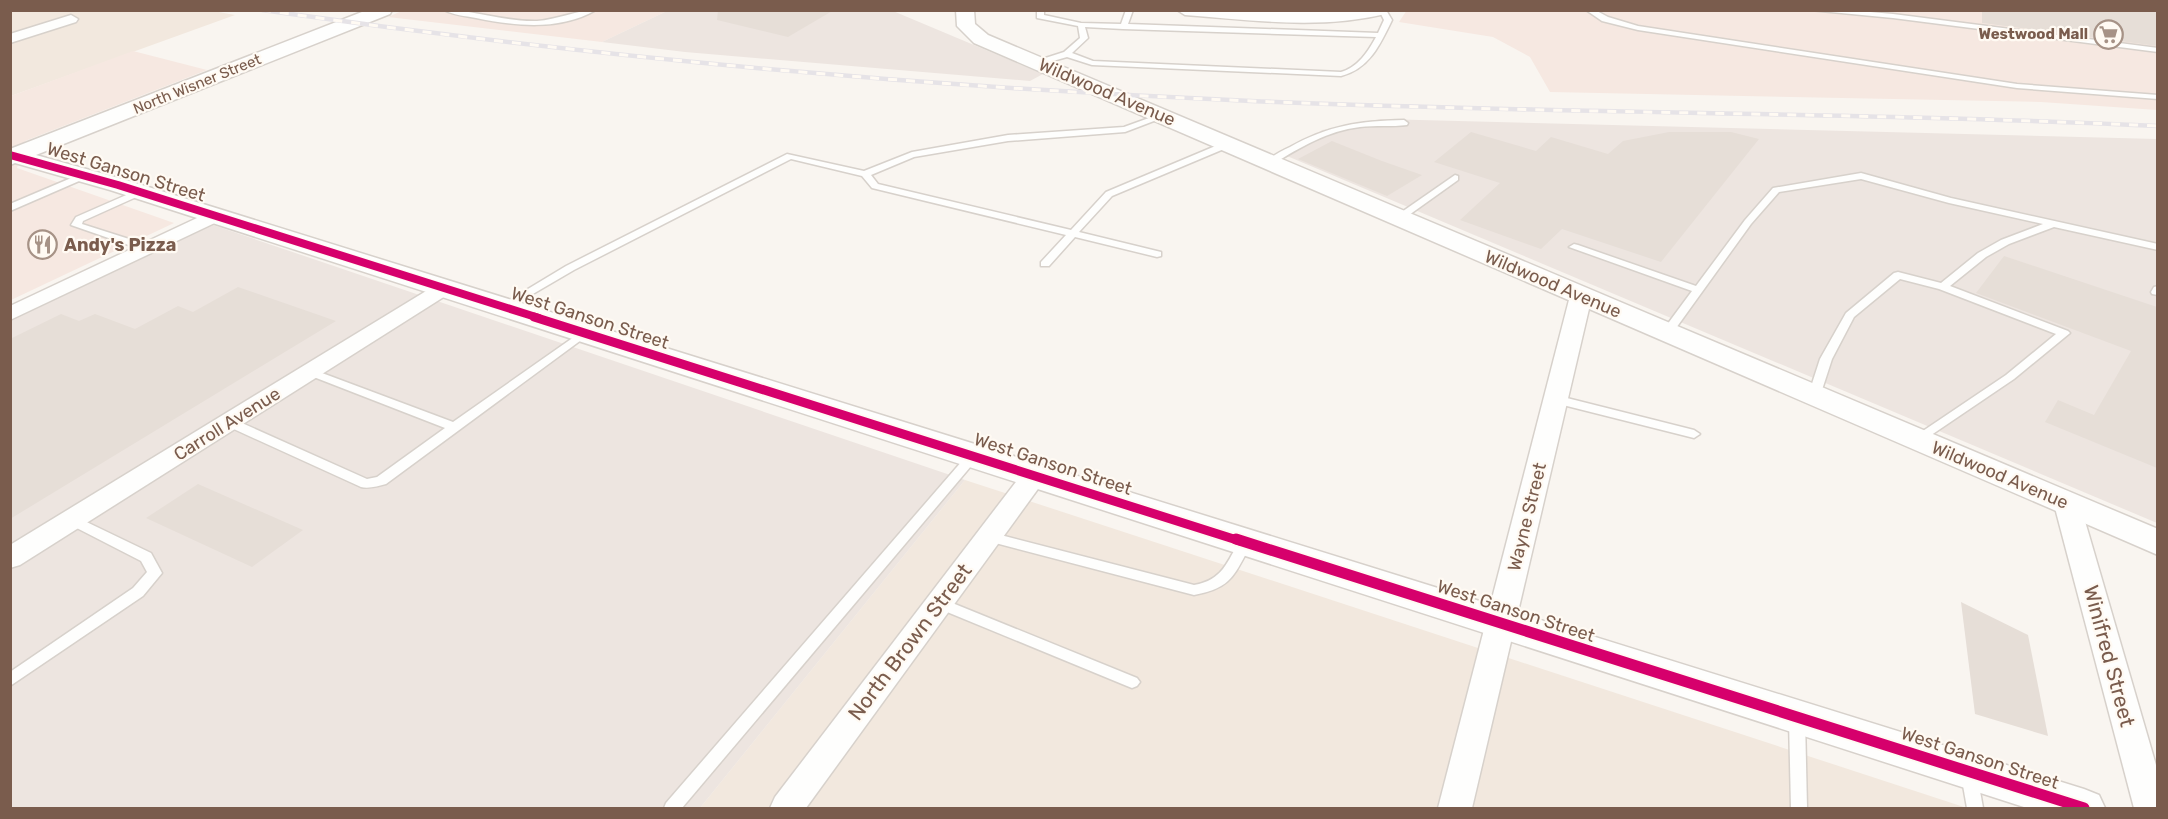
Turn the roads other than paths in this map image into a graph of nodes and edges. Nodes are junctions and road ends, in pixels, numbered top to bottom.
1 (384, 10) edge
2 (447, 10) edge
3 (593, 10) edge
4 (965, 10) edge
5 (1041, 10) edge
6 (1130, 10) edge
7 (1185, 10) edge
8 (1380, 10) edge
9 (1589, 10) edge
10 (1813, 10) edge
11 (1940, 10) edge
12 (71, 19) dead end
13 (1247, 22) junction
14 (1944, 22) junction
15 (1081, 25) junction
16 (1123, 27) junction
17 (1379, 35) junction
18 (10, 39) edge
19 (2157, 50) edge
20 (1067, 54) junction
21 (1039, 63) junction
22 (2157, 97) edge
23 (1164, 116) junction
24 (1404, 123) dead end
25 (1228, 144) junction
26 (12, 156) edge
27 (1270, 162) junction
28 (865, 174) junction
29 (84, 176) junction
30 (1455, 178) dead end
31 (140, 192) junction
32 (10, 208) edge
33 (214, 216) junction
34 (1399, 218) junction
35 (2052, 224) junction
36 (1072, 234) junction
37 (2157, 247) edge
38 (147, 248) junction
39 (1574, 248) dead end
40 (1157, 254) dead end
41 (1045, 264) dead end
42 (1943, 287) junction
43 (443, 289) junction
44 (1698, 290) junction
45 (1581, 296) junction
46 (503, 307) junction
47 (10, 314) edge
48 (584, 333) junction
49 (1667, 333) junction
50 (310, 372) junction
51 (1814, 396) junction
52 (1556, 399) junction
53 (229, 422) junction
54 (454, 427) junction
55 (1694, 434) dead end
56 (1918, 440) junction
57 (973, 456) junction
58 (1034, 476) junction
59 (2067, 504) junction
60 (72, 520) junction
61 (988, 537) junction
62 (1245, 543) junction
63 (2157, 543) edge
64 (10, 558) edge
65 (940, 603) junction
66 (1500, 624) junction
67 (10, 680) edge
68 (1132, 681) dead end
69 (1797, 718) junction
70 (1969, 772) junction
71 (672, 808) edge
72 (787, 808) edge
73 (1455, 808) edge
74 (1799, 808) edge
75 (1975, 808) edge
76 (2085, 808) edge
77 (2151, 808) edge

1 - 26 street, North Wisner Street
2 - 3 lane
4 - 21 street, Wildwood Avenue
5 - 15 lane
6 - 16 lane
7 - 13 street
8 - 13 street
8 - 17 lane
9 - 22 lane
10 - 14 lane
11 - 14 lane
12 - 18 street
13 - 16 lane
13 - 17 lane
14 - 19 lane
15 - 16 lane
15 - 20 lane
17 - 20 lane
20 - 21 lane
21 - 23 street, Wildwood Avenue
23 - 25 street, Wildwood Avenue
23 - 28 lane
24 - 27 lane
25 - 27 street, Wildwood Avenue
25 - 36 lane
26 - 29 street, West Ganson Street
27 - 34 street, Wildwood Avenue
28 - 36 lane
28 - 46 lane
29 - 31 street, West Ganson Street
29 - 32 lane
30 - 34 lane
31 - 33 street, West Ganson Street
31 - 38 lane
33 - 38 street
33 - 43 street, West Ganson Street
34 - 45 street, Wildwood Avenue
35 - 37 lane
35 - 42 lane
35 - 44 lane
36 - 40 lane
36 - 41 lane
38 - 47 street
39 - 44 lane
42 - 51 lane
42 - 56 lane
43 - 46 street, West Ganson Street
43 - 50 street, Carroll Avenue
44 - 49 lane
45 - 49 street, Wildwood Avenue
45 - 52 street, Wayne Street
46 - 48 street, West Ganson Street
48 - 54 lane
48 - 57 street, West Ganson Street
49 - 51 street, Wildwood Avenue
50 - 53 street, Carroll Avenue
50 - 54 lane
51 - 56 street, Wildwood Avenue
52 - 55 lane
52 - 66 street, Wayne Street
53 - 54 lane
53 - 60 street, Carroll Avenue
56 - 59 street, Wildwood Avenue
57 - 58 street, West Ganson Street
57 - 71 lane
58 - 61 street, North Brown Street
58 - 62 street, West Ganson Street
59 - 63 street, Wildwood Avenue
59 - 77 street, Winifred Street
60 - 64 street, Carroll Avenue
60 - 67 lane
61 - 62 lane
61 - 65 street, North Brown Street
62 - 66 street, West Ganson Street
65 - 68 lane
65 - 72 street, North Brown Street
66 - 69 street, West Ganson Street
66 - 73 street, Wayne Street
69 - 70 street, West Ganson Street
69 - 74 lane
70 - 75 lane
70 - 76 street, West Ganson Street

